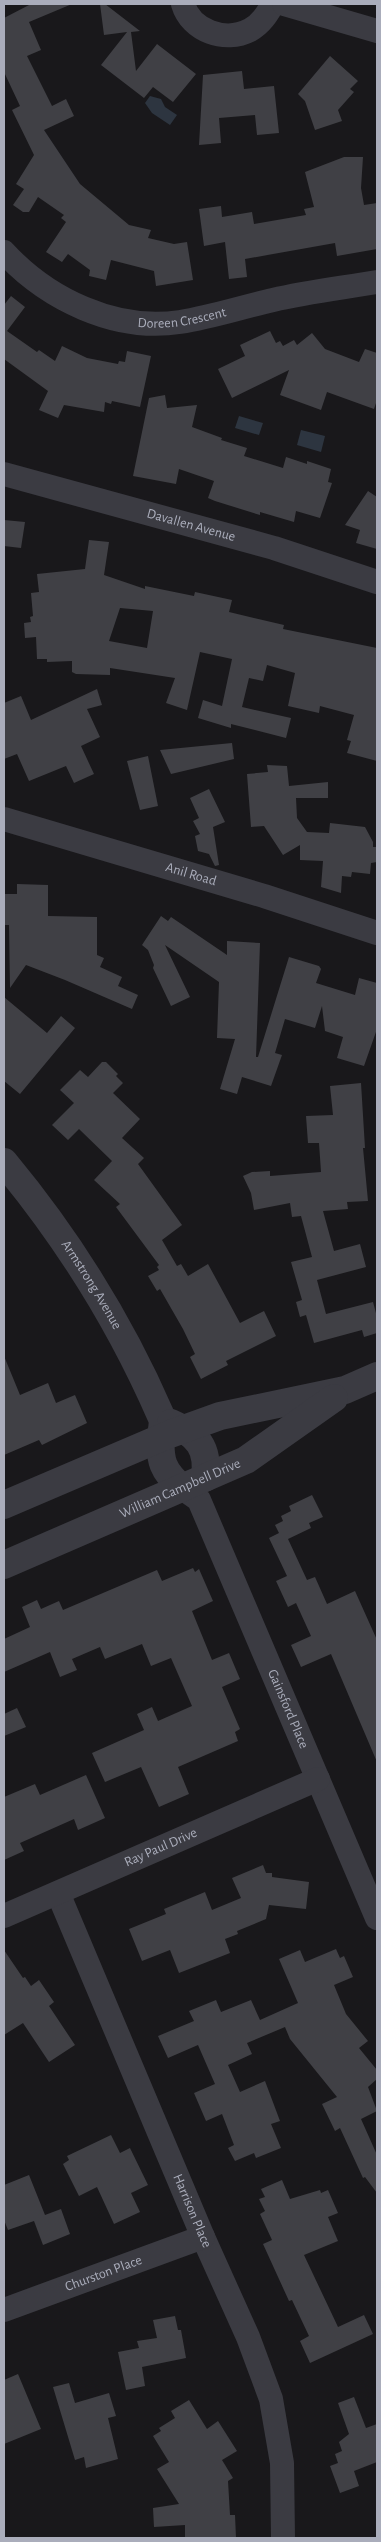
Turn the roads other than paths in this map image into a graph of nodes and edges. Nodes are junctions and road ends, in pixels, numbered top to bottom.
1 (183, 4) edge
2 (273, 4) edge
3 (284, 4) edge
4 (377, 31) edge
5 (4, 252) edge
6 (377, 282) edge
7 (4, 474) edge
8 (377, 582) edge
9 (4, 818) edge
10 (377, 933) edge
11 (4, 1162) edge
12 (377, 1376) edge
13 (345, 1390) junction
14 (169, 1429) junction
15 (195, 1488) junction
16 (4, 1506) edge
17 (4, 1558) edge
18 (318, 1779) junction
19 (58, 1893) junction
20 (4, 1916) edge
21 (377, 1918) edge
22 (203, 2237) junction
23 (4, 2310) edge
24 (283, 2538) edge

1 - 2 street
3 - 4 street
5 - 6 street, Doreen Crescent
7 - 8 street, Davallen Avenue
9 - 10 street, Anil Road
11 - 14 street, Armstrong Avenue
12 - 13 street, William Campbell Drive
13 - 14 street, William Campbell Drive
13 - 15 street, William Campbell Drive
14 - 15 street
14 - 15 street
14 - 16 street, William Campbell Drive
15 - 17 street, William Campbell Drive
15 - 18 street, Gainsford Place
18 - 19 street, Ray Paul Drive
18 - 21 street, Gainsford Place
19 - 20 street, Ray Paul Drive
19 - 22 street, Harrison Place
22 - 23 street, Churston Place
22 - 24 street, Harrison Place

